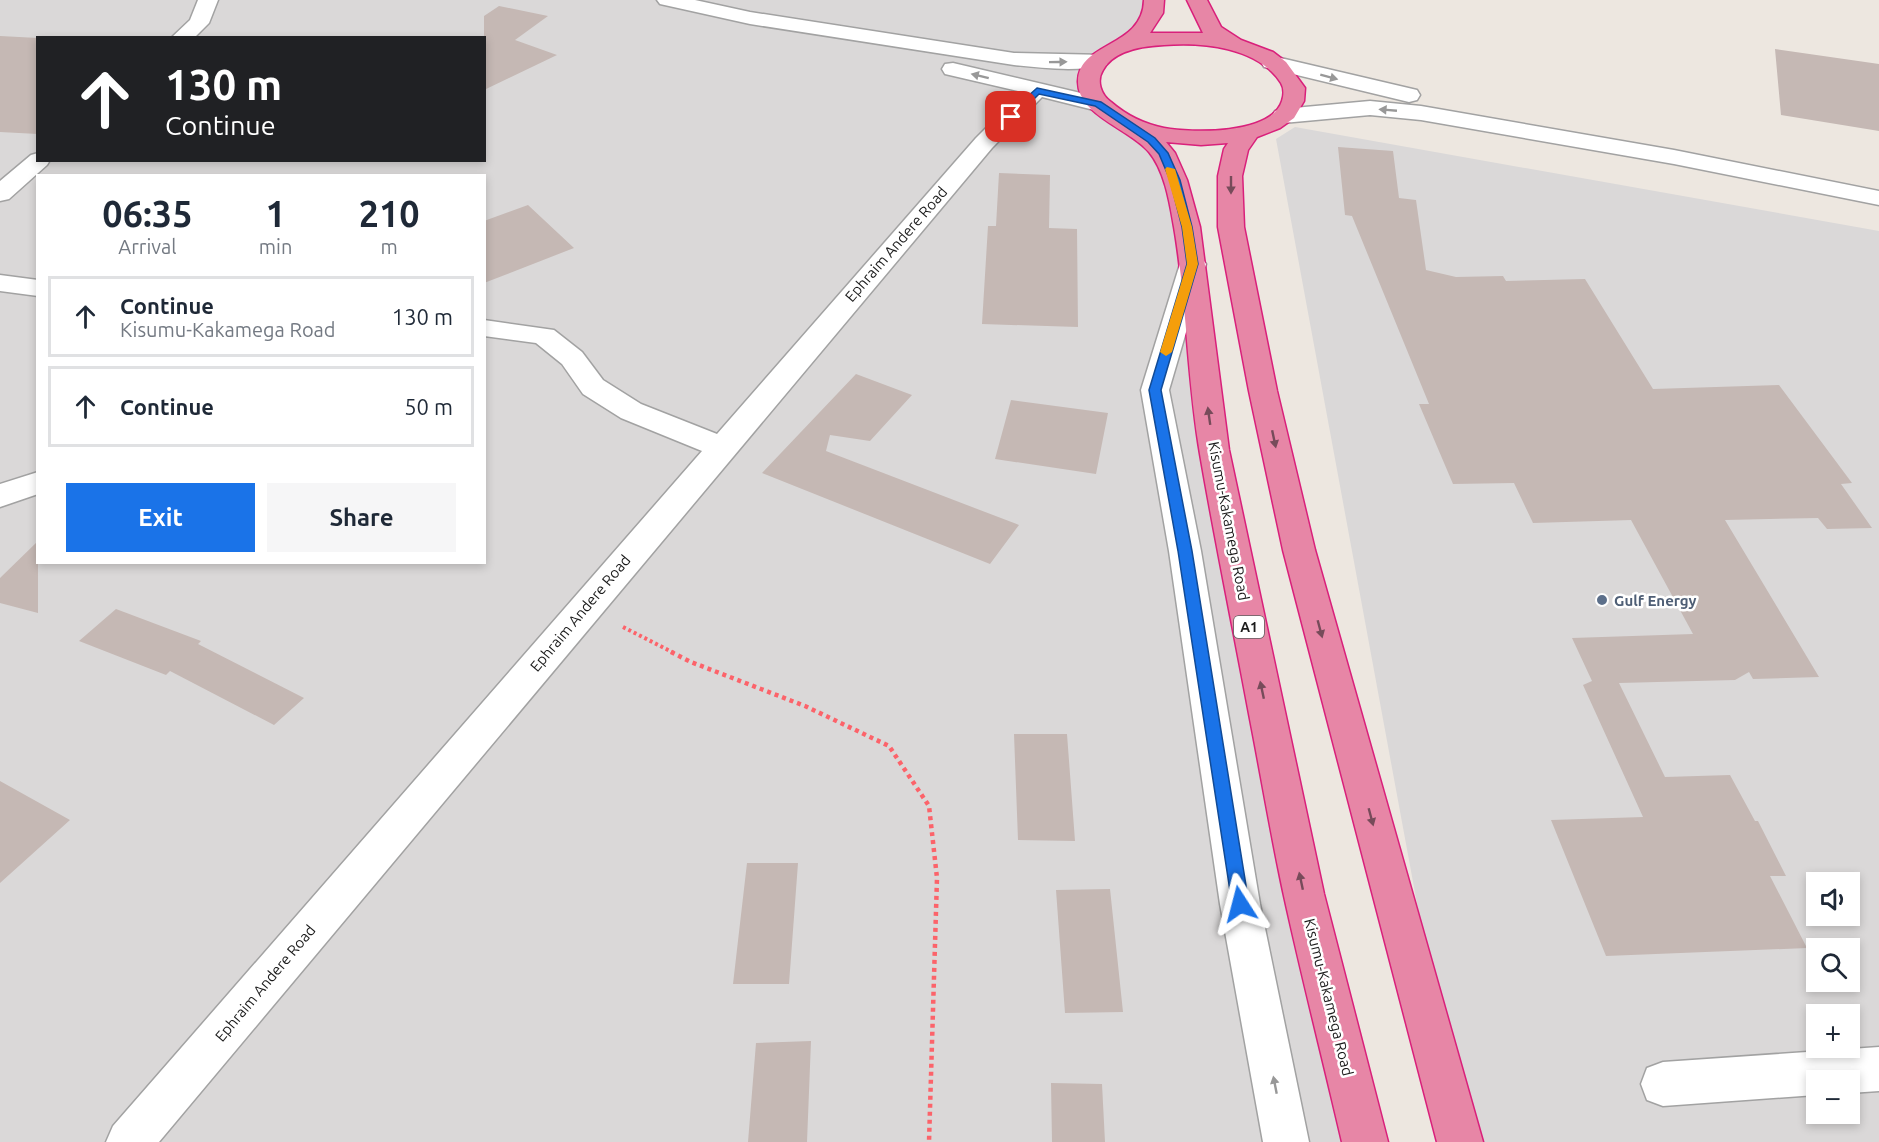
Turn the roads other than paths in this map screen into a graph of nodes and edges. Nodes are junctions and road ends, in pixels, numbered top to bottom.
1 (208, 0) edge
2 (667, 0) edge
3 (1154, 0) edge
4 (1197, 0) edge
5 (750, 18) junction
6 (184, 36) edge
7 (1127, 45) junction
8 (1236, 46) junction
9 (1098, 60) junction
10 (1272, 62) junction
11 (1037, 90) junction
12 (1098, 104) junction
13 (1283, 116) junction
14 (1130, 124) junction
15 (1249, 132) junction
16 (1674, 157) junction
17 (37, 162) edge
18 (0, 194) edge
19 (1879, 198) edge
20 (1193, 264) junction
21 (0, 283) edge
22 (36, 288) edge
23 (486, 328) edge
24 (722, 447) junction
25 (36, 483) edge
26 (0, 496) edge
27 (1879, 1069) edge
28 (1663, 1084) dead end
29 (129, 1142) edge
30 (1286, 1142) edge
31 (1365, 1142) edge
32 (1460, 1142) edge

1 - 6 street
2 - 5 street
3 - 7 highway
4 - 8 highway
5 -> 9 street
11 -> 5 street
7 - 8 highway
7 - 9 highway
8 - 10 highway
9 - 12 highway
10 - 13 highway
10 -> 16 street
11 - 12 street
11 - 24 street, Ephraim Andere Road
12 - 14 highway
13 - 15 highway
16 -> 13 street
14 - 15 highway
14 - 20 highway, Kisumu-Kakamega Road / A1
15 -> 32 highway
16 - 19 street
17 - 18 street
30 -> 20 street
31 -> 20 highway, Kisumu-Kakamega Road / A1
21 - 22 street
23 - 24 street
24 - 29 street, Ephraim Andere Road
25 - 26 street
27 - 28 street

